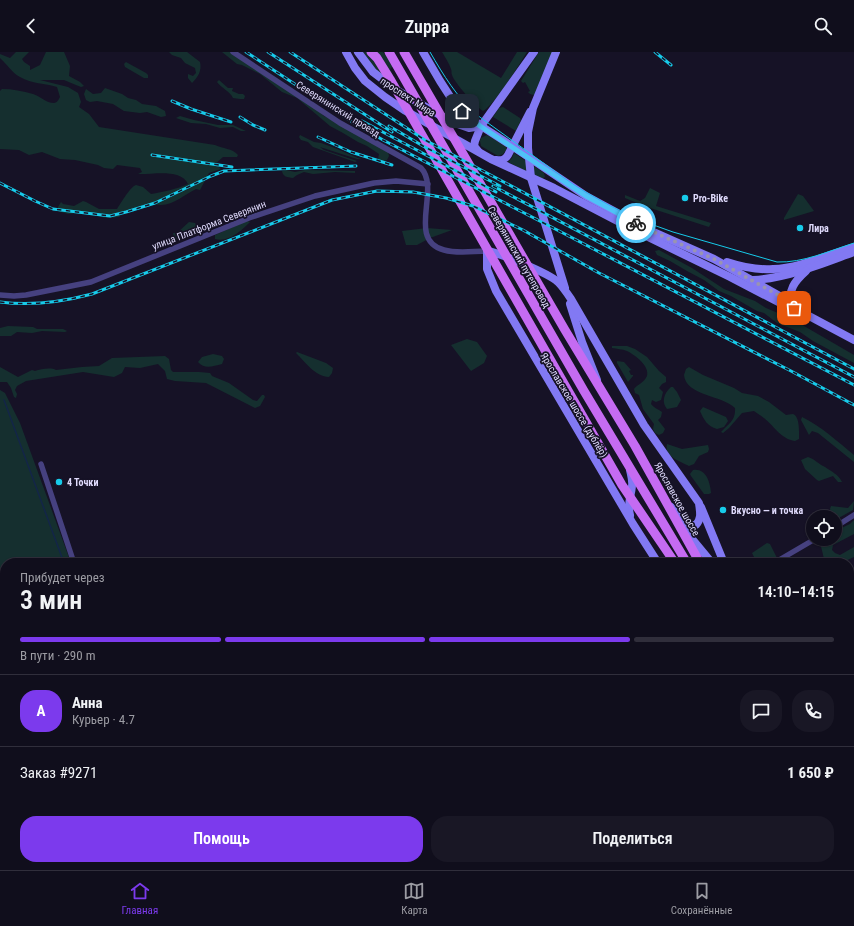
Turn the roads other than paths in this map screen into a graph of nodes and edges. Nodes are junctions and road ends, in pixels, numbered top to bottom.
1 (233, 52) edge
2 (346, 52) edge
3 (358, 52) edge
4 (371, 52) edge
5 (389, 52) edge
6 (404, 52) edge
7 (423, 52) edge
8 (534, 52) edge
9 (556, 52) edge
10 (560, 52) edge
11 (398, 68) joint
12 (480, 126) junction
13 (512, 146) junction
14 (478, 151) junction
15 (491, 159) junction
16 (428, 184) junction
17 (854, 247) edge
18 (484, 251) junction
19 (854, 252) edge
20 (714, 259) junction
21 (807, 270) junction
22 (730, 277) junction
23 (753, 280) junction
24 (0, 294) edge
25 (794, 308) junction
26 (854, 340) edge
27 (600, 388) junction
28 (635, 446) joint
29 (41, 464) dead end
30 (629, 467) junction
31 (665, 500) junction
32 (699, 503) junction
33 (672, 514) junction
34 (854, 515) edge
35 (842, 523) edge
36 (632, 524) junction
37 (806, 544) edge
38 (72, 558) edge
39 (655, 558) edge
40 (672, 558) edge
41 (684, 558) edge
42 (697, 558) edge
43 (708, 558) edge
44 (722, 558) edge
45 (783, 558) edge

1 - 16 street, Северянинский проезд
2 - 14 main road, проспект Мира
3 - 12 main road
4 - 40 main road
5 - 11 main road, проспект Мира
6 - 27 main road, Северянинский путепровод
7 - 12 main road
8 - 12 main road
9 - 27 main road
10 - 13 main road
11 - 30 main road, Северянинский путепровод
12 - 13 main road
12 - 14 main road
13 - 15 main road
13 - 20 main road
14 - 15 main road, проспект Мира
15 - 22 main road, проспект Мира
16 - 18 street
16 - 24 street, улица Платформа Северянин
17 - 20 main road
18 - 32 main road
18 - 36 main road, Ярославское шоссе (дублёр)
19 - 21 main road
20 - 23 main road
21 - 23 main road
21 - 25 main road
22 - 23 main road
22 - 25 main road, проспект Мира
23 - 25 main road
25 - 26 main road
27 - 28 main road, Северянинский путепровод
28 - 31 main road, Ярославское шоссе
29 - 38 street
30 - 36 main road
30 - 41 main road
31 - 32 main road
31 - 33 main road, Ярославское шоссе
32 - 44 main road
33 - 42 main road, Ярославское шоссе
33 - 43 main road
34 - 35 street
36 - 39 main road, Ярославское шоссе (дублёр)
37 - 45 street

